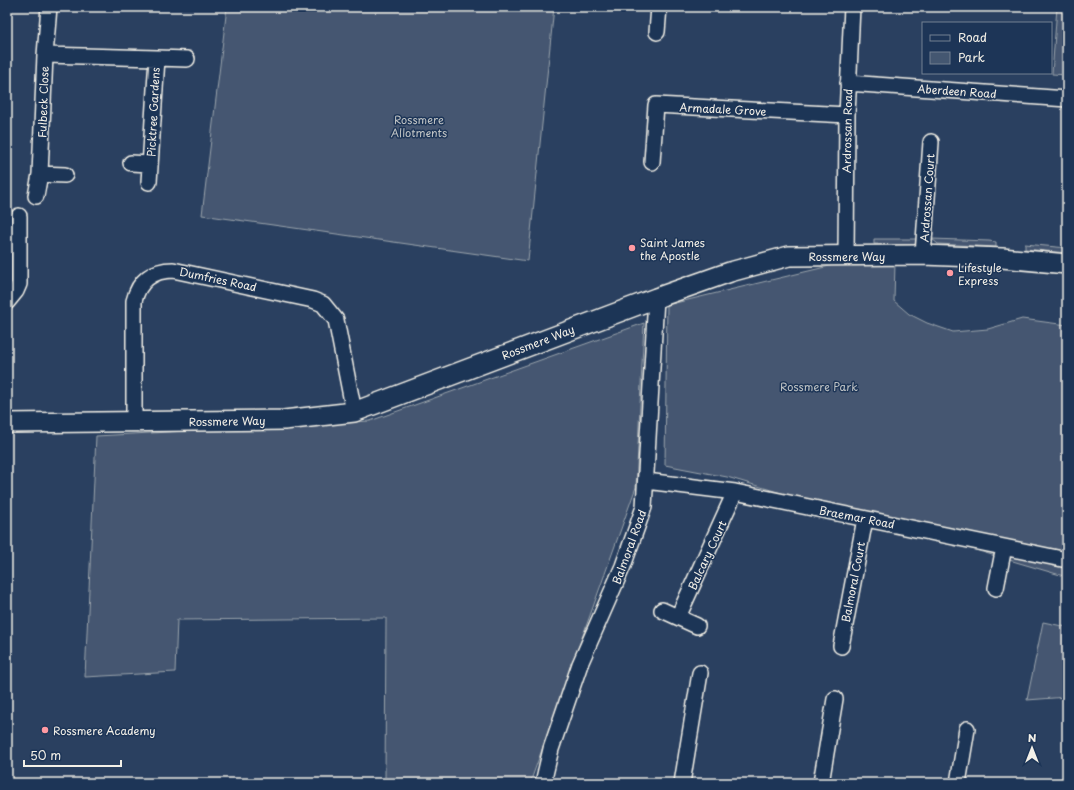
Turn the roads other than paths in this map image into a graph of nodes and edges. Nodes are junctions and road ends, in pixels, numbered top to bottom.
1 (49, 7) edge
2 (659, 7) edge
3 (852, 7) edge
4 (657, 32) dead end
5 (45, 55) junction
6 (157, 58) junction
7 (187, 59) dead end
8 (848, 84) junction
9 (1067, 99) edge
10 (847, 115) junction
11 (931, 142) dead end
12 (131, 162) dead end
13 (652, 162) dead end
14 (150, 164) junction
15 (40, 174) junction
16 (65, 175) dead end
17 (149, 182) dead end
18 (36, 196) dead end
19 (19, 216) dead end
20 (923, 255) junction
21 (846, 256) junction
22 (1067, 264) edge
23 (656, 298) junction
24 (7, 302) edge
25 (354, 412) junction
26 (134, 422) junction
27 (7, 423) edge
28 (646, 480) junction
29 (735, 492) junction
30 (865, 519) junction
31 (1004, 547) junction
32 (1067, 560) edge
33 (996, 588) dead end
34 (662, 610) dead end
35 (678, 617) junction
36 (698, 626) dead end
37 (841, 646) dead end
38 (700, 673) dead end
39 (836, 699) dead end
40 (967, 729) dead end
41 (543, 783) edge
42 (682, 783) edge
43 (821, 783) edge
44 (958, 783) edge

1 - 5 street, Fulbeck Close
2 - 4 street
3 - 8 street, Ardrossan Road
5 - 6 street, Picktree Gardens
5 - 15 street, Fulbeck Close
6 - 7 street
6 - 14 street, Picktree Gardens
8 - 9 street, Aberdeen Road
8 - 10 street, Ardrossan Road
10 - 13 street, Armadale Grove
10 - 21 street, Ardrossan Road
11 - 20 street, Ardrossan Court
12 - 14 street
14 - 17 street, Picktree Gardens
15 - 16 street
15 - 18 street, Fulbeck Close
19 - 24 street
20 - 21 street, Rossmere Way
20 - 22 street, Rossmere Way
21 - 23 street, Rossmere Way
23 - 25 street, Rossmere Way
23 - 28 street, Balmoral Road
25 - 26 street, Rossmere Way
25 - 26 street, Dumfries Road
26 - 27 street, Rossmere Way
28 - 29 street, Braemar Road
28 - 41 street, Balmoral Road
29 - 30 street, Braemar Road
29 - 35 street, Balcary Court
30 - 31 street, Braemar Road
30 - 37 street, Balmoral Court
31 - 32 street, Braemar Road
31 - 33 street
34 - 35 street
35 - 36 street
38 - 42 street
39 - 43 street
40 - 44 street

